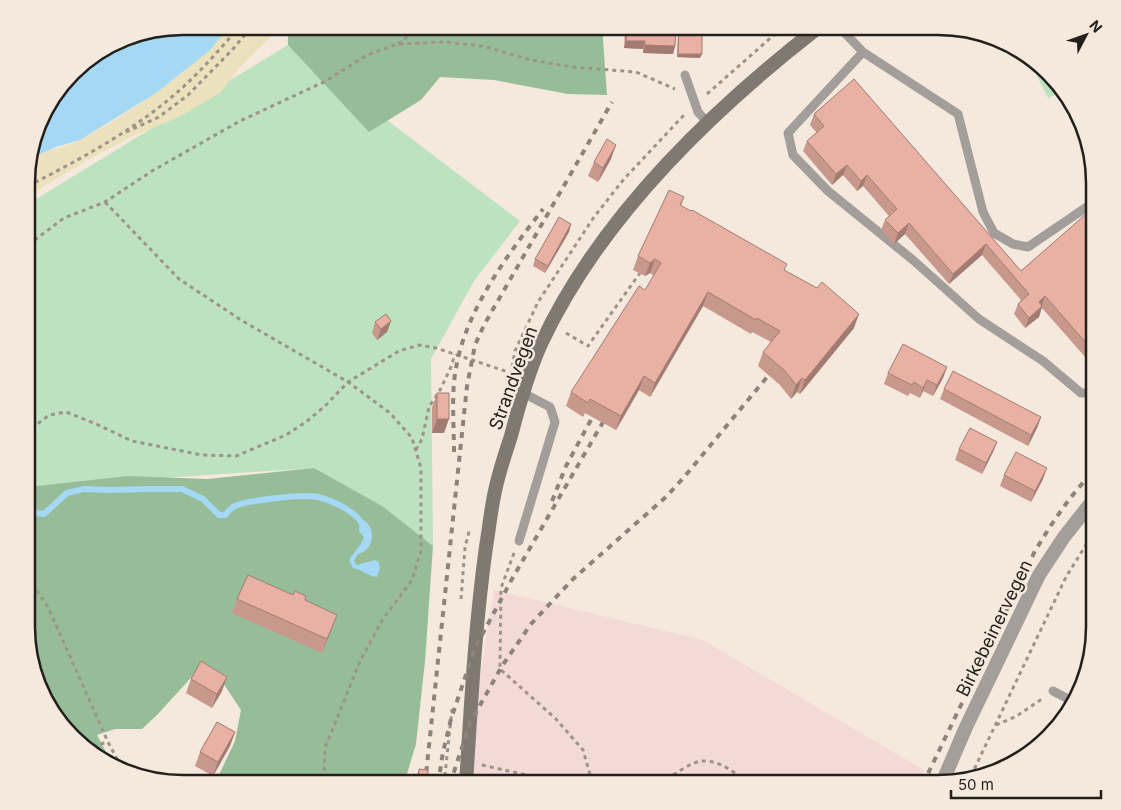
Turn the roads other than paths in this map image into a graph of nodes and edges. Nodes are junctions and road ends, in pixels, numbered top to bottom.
1 (808, 35) edge
2 (847, 35) edge
3 (863, 52) junction
4 (685, 75) dead end
5 (708, 123) junction
6 (1086, 207) edge
7 (523, 393) junction
8 (1086, 393) edge
9 (1086, 509) edge
10 (519, 541) road end
11 (1053, 691) road end
12 (1067, 699) edge
13 (467, 775) edge
14 (946, 775) edge

1 - 5 main road, Strandvegen
2 - 3 lane
3 - 6 lane
3 - 8 lane
4 - 5 lane
5 - 7 main road, Strandvegen
7 - 10 lane
7 - 13 main road, Strandvegen
9 - 14 street, Birkebeinervegen
11 - 12 lane

